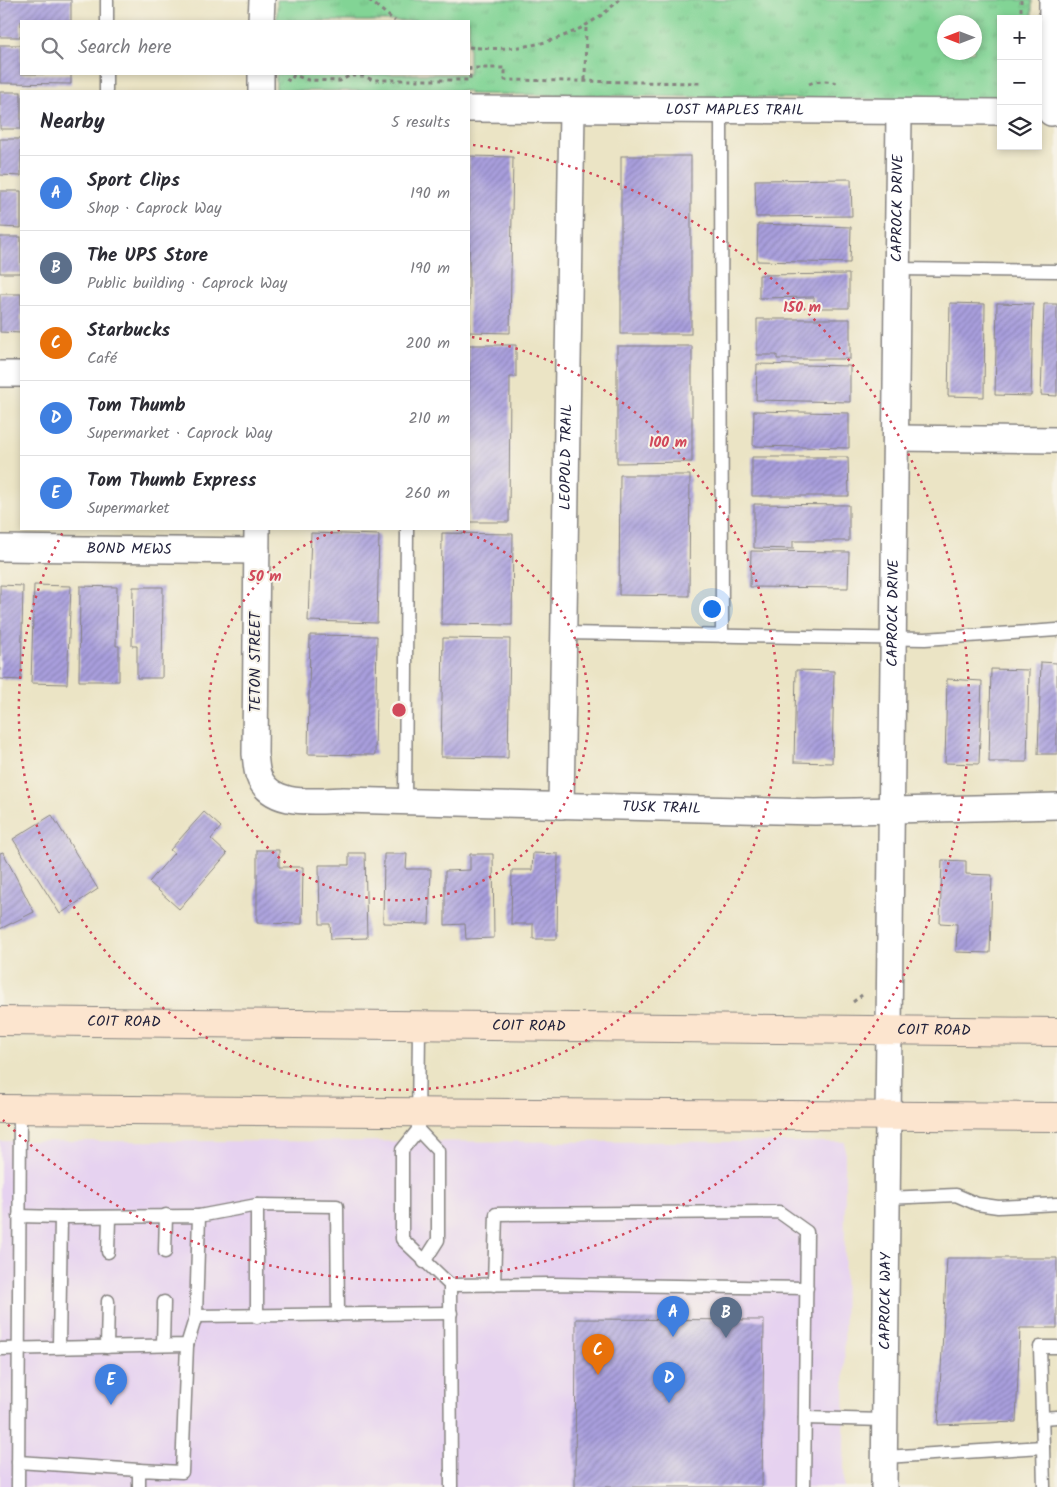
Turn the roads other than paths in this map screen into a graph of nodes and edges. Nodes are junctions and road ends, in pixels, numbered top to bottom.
1 (107, 0) edge
2 (262, 0) edge
3 (1052, 0) edge
4 (107, 20) edge
5 (262, 20) edge
6 (106, 75) edge
7 (261, 75) edge
8 (106, 90) edge
9 (261, 90) edge
10 (470, 109) edge
11 (572, 110) junction
12 (721, 111) junction
13 (899, 112) junction
14 (997, 112) edge
15 (1049, 113) edge
16 (898, 269) junction
17 (1057, 271) edge
18 (0, 374) edge
19 (20, 374) edge
20 (896, 438) junction
21 (1057, 440) edge
22 (407, 530) edge
23 (257, 540) edge
24 (0, 548) edge
25 (1057, 630) edge
26 (564, 633) junction
27 (722, 636) junction
28 (893, 639) junction
29 (269, 791) joint
30 (405, 802) junction
31 (561, 806) junction
32 (1057, 806) edge
33 (891, 810) junction
34 (0, 1021) edge
35 (419, 1026) junction
36 (889, 1032) junction
37 (1057, 1032) edge
38 (10, 1109) edge
39 (888, 1115) junction
40 (1057, 1117) edge
41 (418, 1121) junction
42 (887, 1198) junction
43 (1057, 1204) edge
44 (257, 1205) junction
45 (166, 1215) junction
46 (20, 1216) junction
47 (199, 1216) junction
48 (61, 1217) junction
49 (109, 1218) junction
50 (108, 1252) dead end
51 (165, 1252) dead end
52 (424, 1262) junction
53 (450, 1285) junction
54 (494, 1285) junction
55 (806, 1288) junction
56 (108, 1301) dead end
57 (164, 1302) dead end
58 (450, 1313) junction
59 (196, 1316) junction
60 (338, 1316) junction
61 (256, 1317) junction
62 (163, 1345) junction
63 (187, 1345) junction
64 (59, 1346) junction
65 (107, 1347) junction
66 (1057, 1347) edge
67 (19, 1348) junction
68 (0, 1349) edge
69 (1057, 1417) edge
70 (805, 1418) junction
71 (1042, 1418) junction
72 (885, 1420) junction
73 (1043, 1447) junction
74 (885, 1457) junction
75 (18, 1462) junction
76 (139, 1470) junction
77 (18, 1487) edge
78 (139, 1487) edge
79 (451, 1487) edge
80 (804, 1487) edge
81 (884, 1487) edge
82 (1044, 1487) edge

1 - 4 lane
2 - 5 street
3 - 15 street
6 - 8 lane
7 - 9 street
10 - 11 street, LOST MAPLES TRAIL
11 - 12 street, LOST MAPLES TRAIL
11 - 26 street, LEOPOLD TRAIL
12 - 13 street, LOST MAPLES TRAIL
12 - 27 lane
13 - 14 street, LOST MAPLES TRAIL
13 - 16 street, CAPROCK DRIVE
16 - 17 lane
16 - 20 street, CAPROCK DRIVE
18 - 19 street
20 - 21 street
20 - 28 street, CAPROCK DRIVE
22 - 30 lane
23 - 24 street, BOND MEWS
23 - 29 street, TETON STREET
25 - 28 lane
26 - 27 lane
26 - 31 street, LEOPOLD TRAIL
27 - 28 lane
28 - 33 street, CAPROCK DRIVE
29 - 30 street, TUSK TRAIL
30 - 31 street, TUSK TRAIL
31 - 33 street, TUSK TRAIL
32 - 33 street, TUSK TRAIL
33 - 36 street, CAPROCK DRIVE
34 - 35 main road, COIT ROAD
35 - 36 main road, COIT ROAD
35 - 41 lane
36 - 37 main road, COIT ROAD
36 - 39 street, CAPROCK DRIVE
38 - 41 main road
38 - 46 lane
39 - 40 main road
39 - 41 main road
39 - 42 street, CAPROCK WAY
41 - 52 lane
41 - 52 lane
42 - 43 lane
42 - 72 street, CAPROCK WAY
44 - 47 lane
44 - 60 lane
44 - 61 lane
45 - 47 lane
45 - 49 lane
45 - 51 lane
46 - 48 lane
46 - 67 lane
47 - 59 lane
48 - 49 lane
48 - 64 lane
49 - 50 lane
52 - 53 lane
53 - 54 lane
53 - 58 lane
54 - 55 lane
54 - 55 lane
55 - 70 lane
56 - 65 lane
57 - 62 lane
58 - 60 lane
58 - 79 lane
59 - 61 lane
59 - 63 lane
60 - 61 lane
62 - 63 lane
62 - 65 lane
63 - 76 lane
64 - 65 lane
64 - 67 lane
66 - 71 lane
67 - 68 lane
67 - 75 lane
69 - 71 lane
70 - 72 lane
70 - 80 lane
71 - 73 lane
72 - 74 street, CAPROCK WAY
73 - 74 lane
73 - 82 lane
74 - 81 street, CAPROCK WAY
75 - 76 lane
75 - 77 lane
76 - 78 lane

